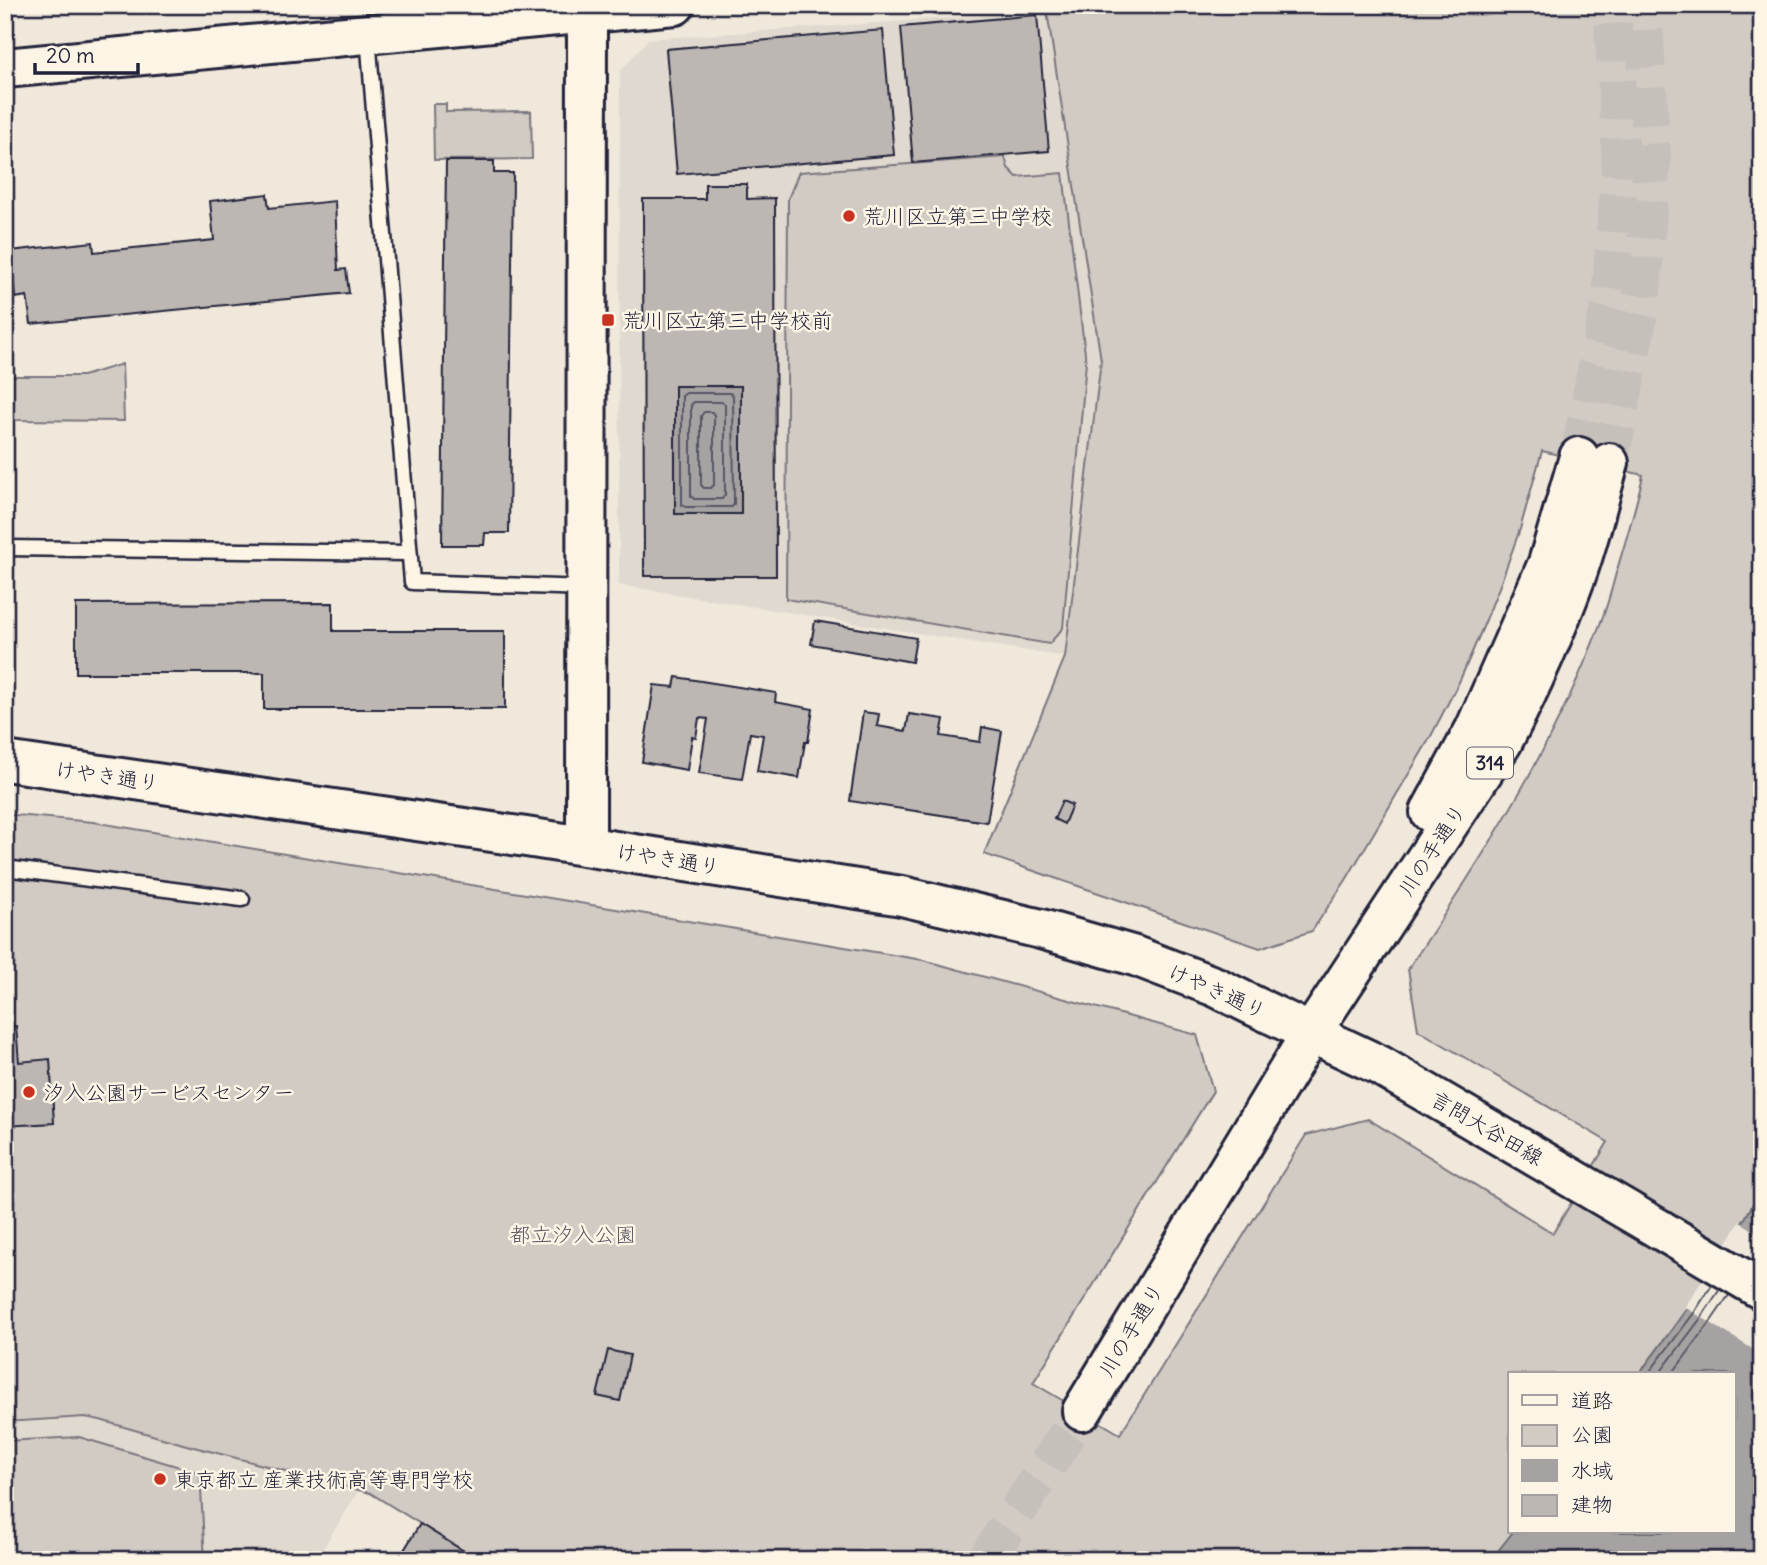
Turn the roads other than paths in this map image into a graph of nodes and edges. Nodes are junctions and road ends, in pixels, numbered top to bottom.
1 (675, 5) edge
2 (587, 13) junction
3 (368, 35) junction
4 (5, 68) edge
5 (1594, 460) tunnel mouth
6 (5, 548) edge
7 (409, 553) junction
8 (586, 588) junction
9 (5, 761) edge
10 (586, 846) junction
11 (5, 868) edge
12 (242, 899) dead end
13 (1311, 1033) junction
14 (1762, 1290) edge
15 (1082, 1411) tunnel mouth

1 - 2 street
2 - 3 street
2 - 8 street
3 - 4 street
3 - 7 lane
5 - 13 street, 川の手通り / 314
6 - 7 lane
7 - 8 lane
8 - 10 street
9 - 10 street, けやき通り
10 - 13 street, けやき通り
11 - 12 lane
13 - 14 street, 言問大谷田線
13 - 15 street, 川の手通り / 314

